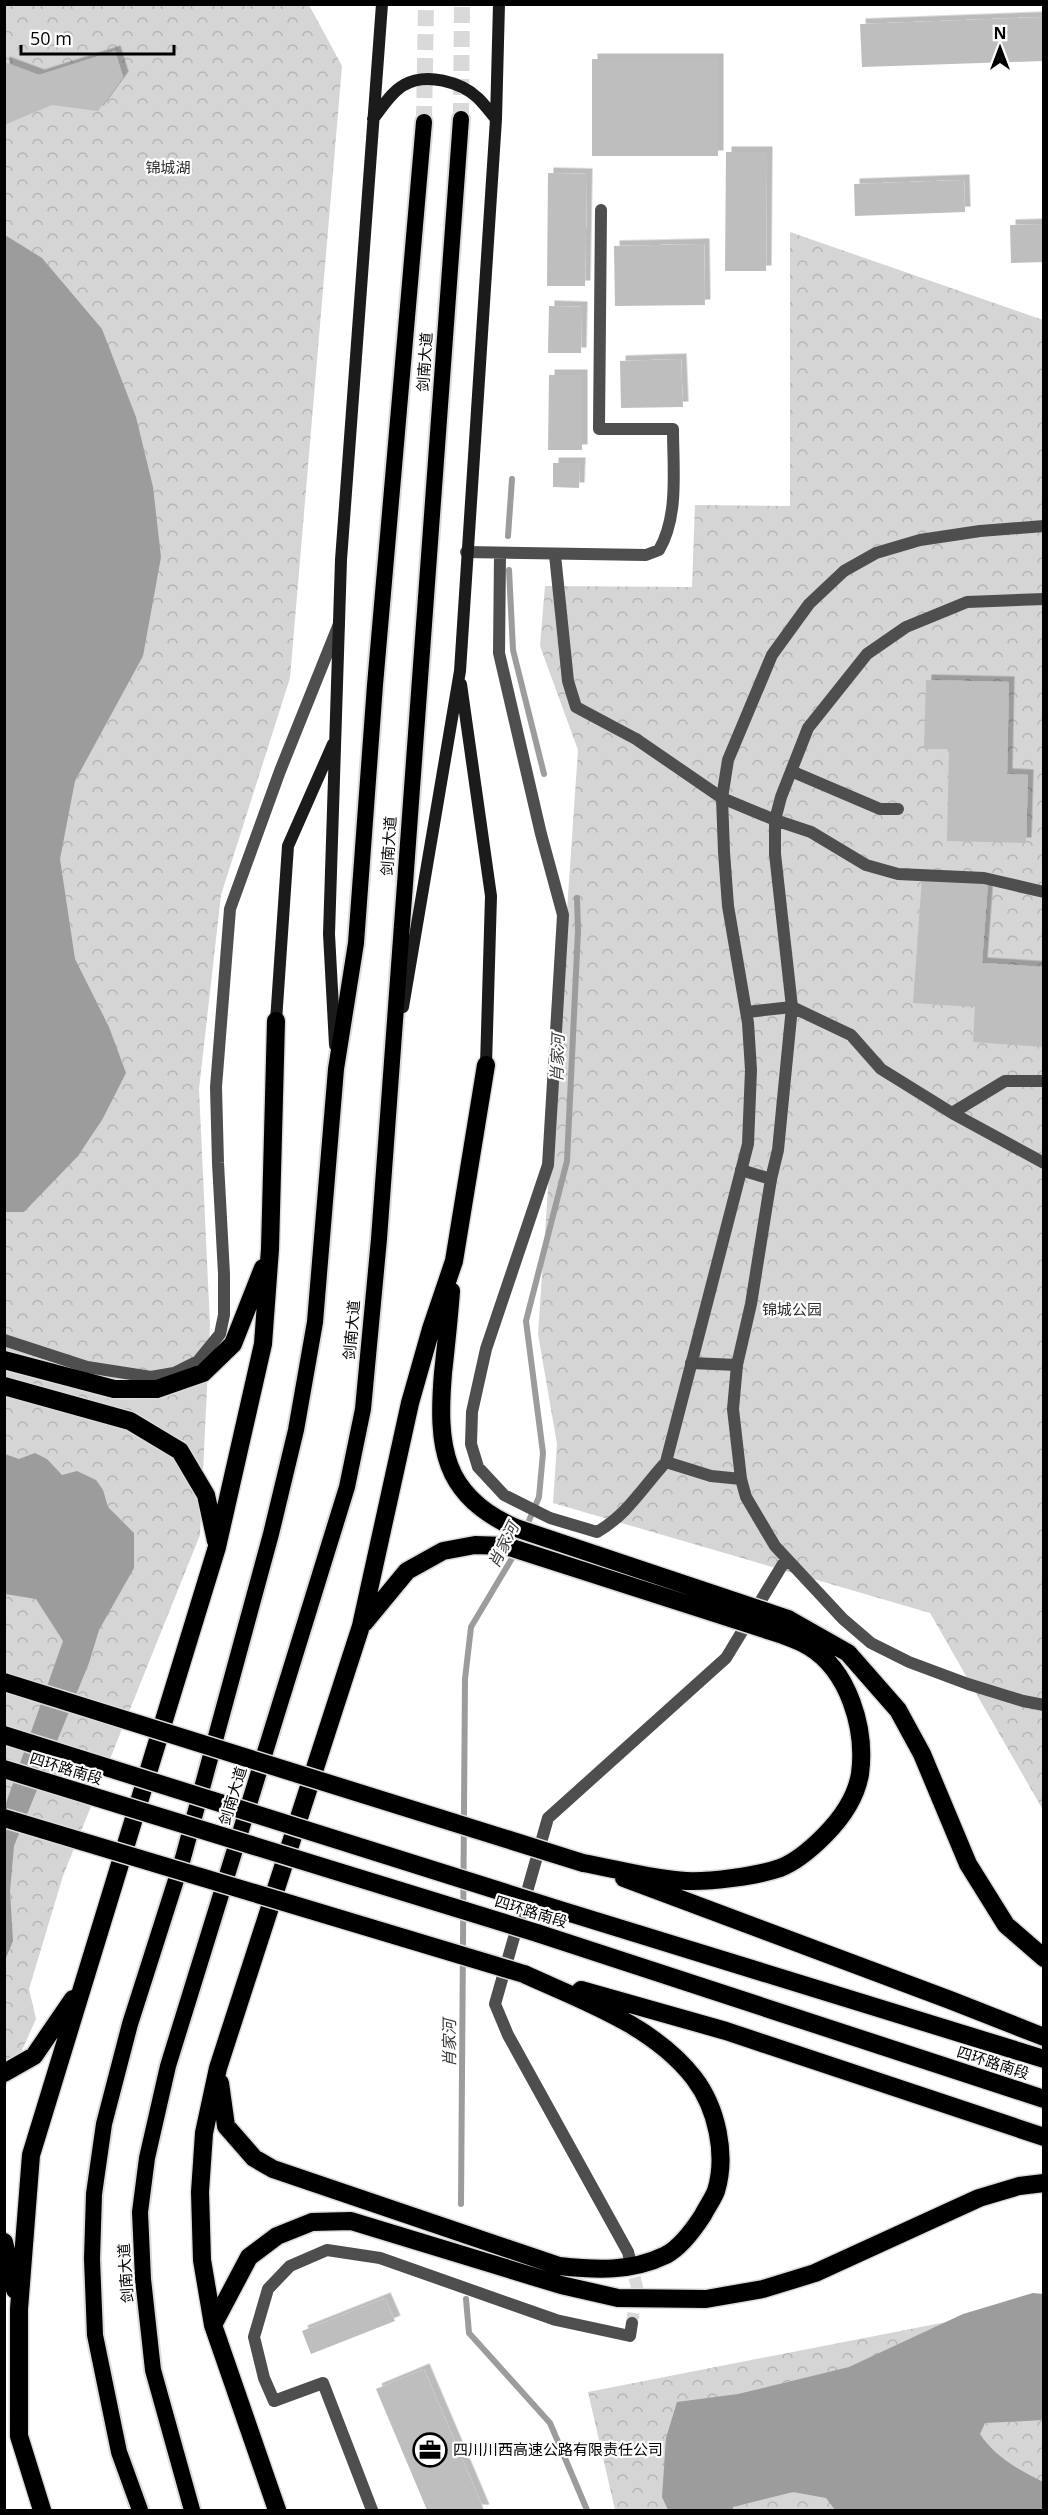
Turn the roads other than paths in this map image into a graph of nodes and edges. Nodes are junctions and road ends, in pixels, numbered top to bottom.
1 (382, 4) edge
2 (499, 4) edge
3 (373, 119) junction
4 (461, 119) tunnel mouth
5 (496, 119) junction
6 (424, 122) tunnel mouth
7 (601, 210) dead end
8 (1044, 526) edge
9 (466, 552) junction
10 (500, 554) junction
11 (555, 555) junction
12 (1044, 598) edge
13 (339, 622) junction
14 (460, 671) junction
15 (336, 737) junction
16 (791, 771) junction
17 (722, 798) junction
18 (898, 809) dead end
19 (775, 820) junction
20 (1044, 891) edge
21 (792, 1007) junction
22 (747, 1012) junction
23 (276, 1021) joint
24 (486, 1065) joint
25 (336, 1069) junction
26 (390, 1079) junction
27 (1044, 1082) edge
28 (952, 1113) junction
29 (1044, 1163) edge
30 (741, 1170) junction
31 (771, 1179) junction
32 (270, 1249) junction
33 (454, 1260) junction
34 (4, 1340) edge
35 (4, 1360) edge
36 (691, 1363) junction
37 (737, 1365) junction
38 (4, 1386) edge
39 (666, 1462) junction
40 (741, 1479) junction
41 (217, 1547) junction
42 (786, 1559) junction
43 (361, 1626) junction
44 (785, 1627) junction
45 (4, 1682) edge
46 (1044, 1705) edge
47 (4, 1735) edge
48 (4, 1769) edge
49 (4, 1818) edge
50 (583, 1863) junction
51 (1044, 1958) edge
52 (524, 1974) junction
53 (84, 1983) junction
54 (1044, 2037) edge
55 (1044, 2059) edge
56 (218, 2068) junction
57 (4, 2073) edge
58 (1044, 2099) edge
59 (1044, 2138) edge
60 (1044, 2183) edge
61 (4, 2242) edge
62 (630, 2260) tunnel mouth
63 (19, 2309) junction
64 (632, 2324) dead end
65 (213, 2325) junction
66 (42, 2511) edge
67 (140, 2511) edge
68 (192, 2511) edge
69 (277, 2511) edge
70 (372, 2511) edge

1 - 3 main road
2 - 5 main road
3 - 5 main road
3 - 13 main road
4 - 26 highway, 剑南大道
5 - 9 main road
6 - 25 highway, 剑南大道
7 - 11 street
8 - 17 street
9 - 10 street
9 - 14 main road
10 - 11 street
10 - 39 street
11 - 17 street
12 - 16 street
13 - 15 main road
13 - 34 street
14 - 24 main road
14 - 26 main road
15 - 23 main road
15 - 25 main road
16 - 18 street
16 - 19 street
17 - 19 street
17 - 22 street
19 - 20 street
19 - 21 street
21 - 22 street
21 - 28 street
21 - 31 street
22 - 30 street
23 - 32 highway
24 - 33 highway
25 - 67 highway, 剑南大道
26 - 68 highway, 剑南大道
27 - 28 street
28 - 29 street
30 - 31 street
30 - 36 street
31 - 37 street
32 - 35 highway
32 - 41 highway
33 - 43 highway
33 - 44 highway, bridge
36 - 37 street
36 - 39 street
37 - 40 street
38 - 41 highway
39 - 40 street
40 - 42 street
41 - 53 highway
42 - 46 street
42 - 62 street
43 - 44 highway, bridge
43 - 56 highway
44 - 50 highway
44 - 51 highway
45 - 50 highway, bridge
47 - 55 highway, 四环路南段, bridge
48 - 58 highway, 四环路南段, bridge
49 - 52 highway, bridge
50 - 54 highway
52 - 56 highway
52 - 59 highway
53 - 57 highway
53 - 63 highway
56 - 65 highway
60 - 65 highway
61 - 63 highway
63 - 66 highway
64 - 70 street
65 - 69 highway

